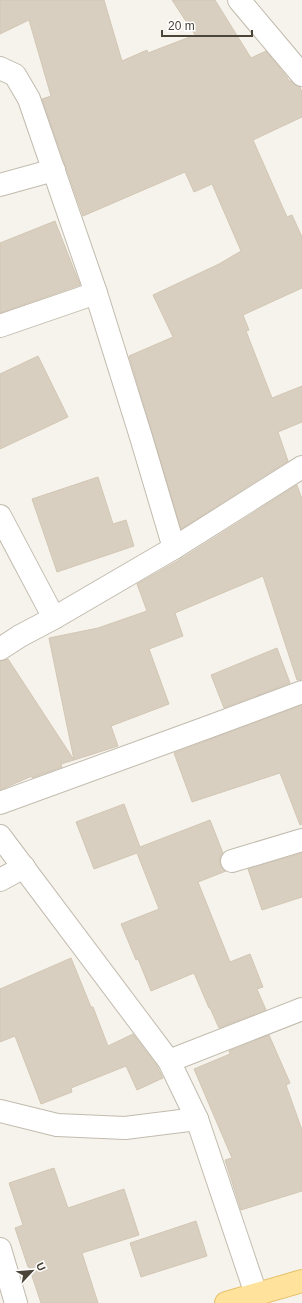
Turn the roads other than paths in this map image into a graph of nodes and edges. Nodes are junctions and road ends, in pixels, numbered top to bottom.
1 (239, 0) edge
2 (0, 68) edge
3 (302, 75) edge
4 (54, 170) junction
5 (0, 185) edge
6 (96, 293) junction
7 (0, 326) edge
8 (302, 467) edge
9 (0, 516) edge
10 (174, 548) junction
11 (54, 618) junction
12 (0, 649) edge
13 (302, 692) edge
14 (0, 803) edge
15 (0, 836) edge
16 (302, 840) edge
17 (232, 861) dead end
18 (24, 867) junction
19 (0, 880) edge
20 (302, 1009) edge
21 (169, 1061) junction
22 (0, 1111) edge
23 (197, 1119) junction
24 (0, 1249) edge
25 (302, 1281) edge
26 (256, 1294) junction
27 (16, 1303) edge
28 (226, 1303) edge

1 - 3 street
2 - 4 street
4 - 5 street
4 - 6 street
6 - 7 street
6 - 10 street
8 - 10 street
9 - 11 street
10 - 11 street
11 - 12 street
13 - 14 street
15 - 18 street
16 - 17 street
18 - 19 street
18 - 21 street
20 - 21 street
21 - 23 street
22 - 23 street
23 - 26 street
24 - 27 street
25 - 26 main road
26 - 28 main road

